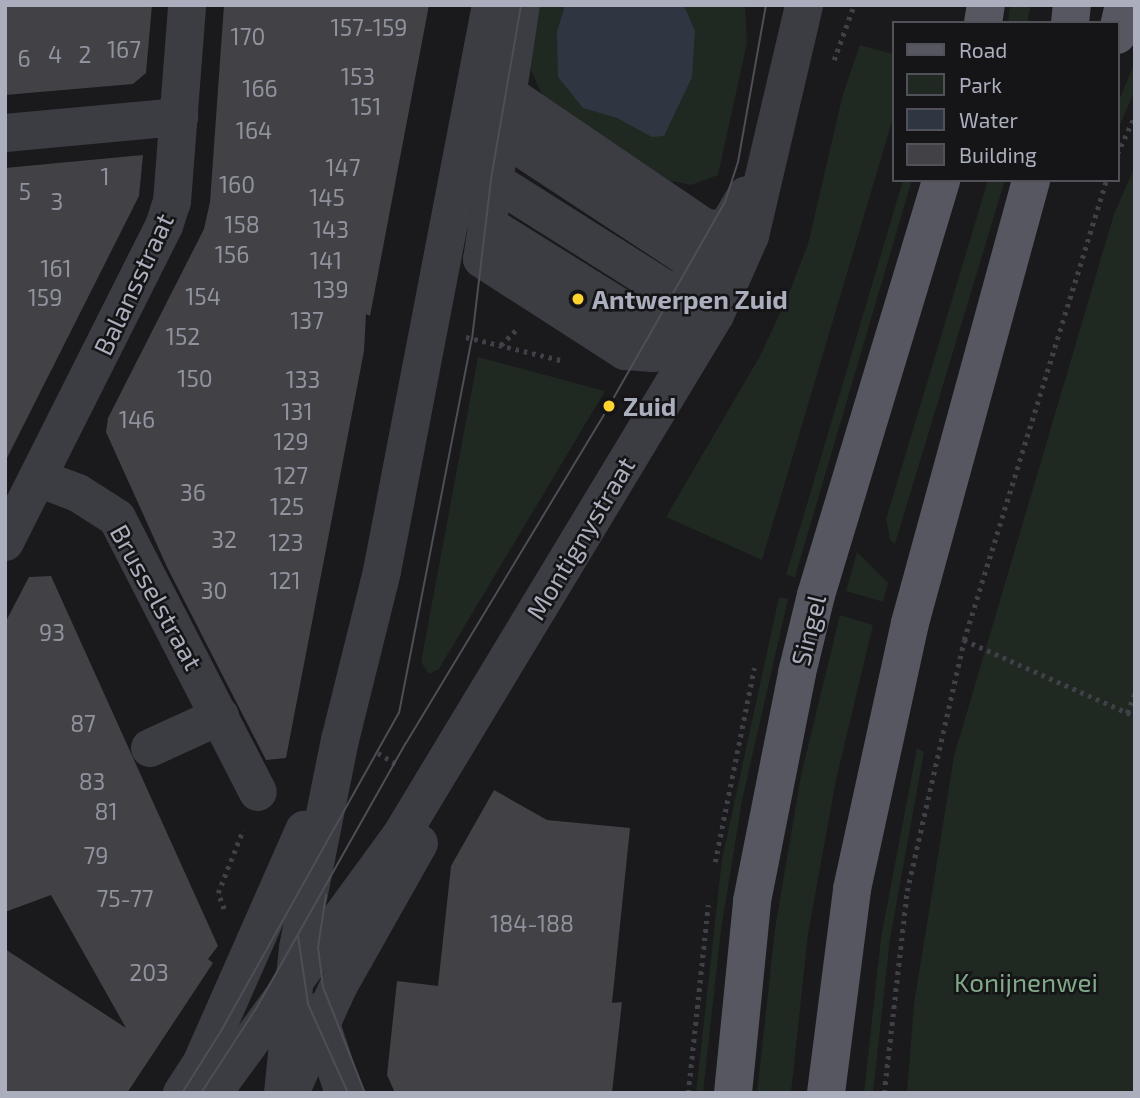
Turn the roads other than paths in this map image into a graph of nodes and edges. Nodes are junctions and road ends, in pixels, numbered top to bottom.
1 (187, 5) edge
2 (491, 5) edge
3 (522, 5) edge
4 (804, 5) edge
5 (1124, 5) edge
6 (1119, 26) edge
7 (505, 92) junction
8 (179, 117) junction
9 (5, 133) edge
10 (498, 134) junction
11 (772, 151) junction
12 (491, 180) junction
13 (940, 182) edge
14 (1030, 182) edge
15 (700, 276) junction
16 (38, 478) junction
17 (6, 539) edge
18 (220, 716) junction
19 (340, 740) junction
20 (150, 748) dead end
21 (432, 787) junction
22 (258, 792) road end
23 (302, 967) junction
24 (319, 1028) junction
25 (182, 1093) edge
26 (213, 1093) edge
27 (283, 1093) edge
28 (290, 1093) edge
29 (344, 1093) edge
30 (733, 1093) edge
31 (826, 1093) edge

1 - 8 street, Balansstraat
2 - 19 street
3 - 7 street
4 - 11 street, Montignystraat
5 - 6 main road
7 - 10 street
7 - 15 street
8 - 9 street
8 - 16 street, Balansstraat
10 - 12 street
10 - 15 street
11 - 15 street
11 - 21 street, Montignystraat
12 - 15 street
12 - 15 street
13 - 30 main road, Singel
14 - 31 main road
16 - 17 street, Balansstraat
16 - 18 street, Brusselstraat
18 - 20 street
18 - 22 street, Brusselstraat
19 - 23 street
19 - 25 street
21 - 23 street, Montignystraat
21 - 24 street, Montignystraat
23 - 24 street
23 - 26 street, Montignystraat
23 - 27 street
24 - 28 street, Montignystraat
24 - 29 street

